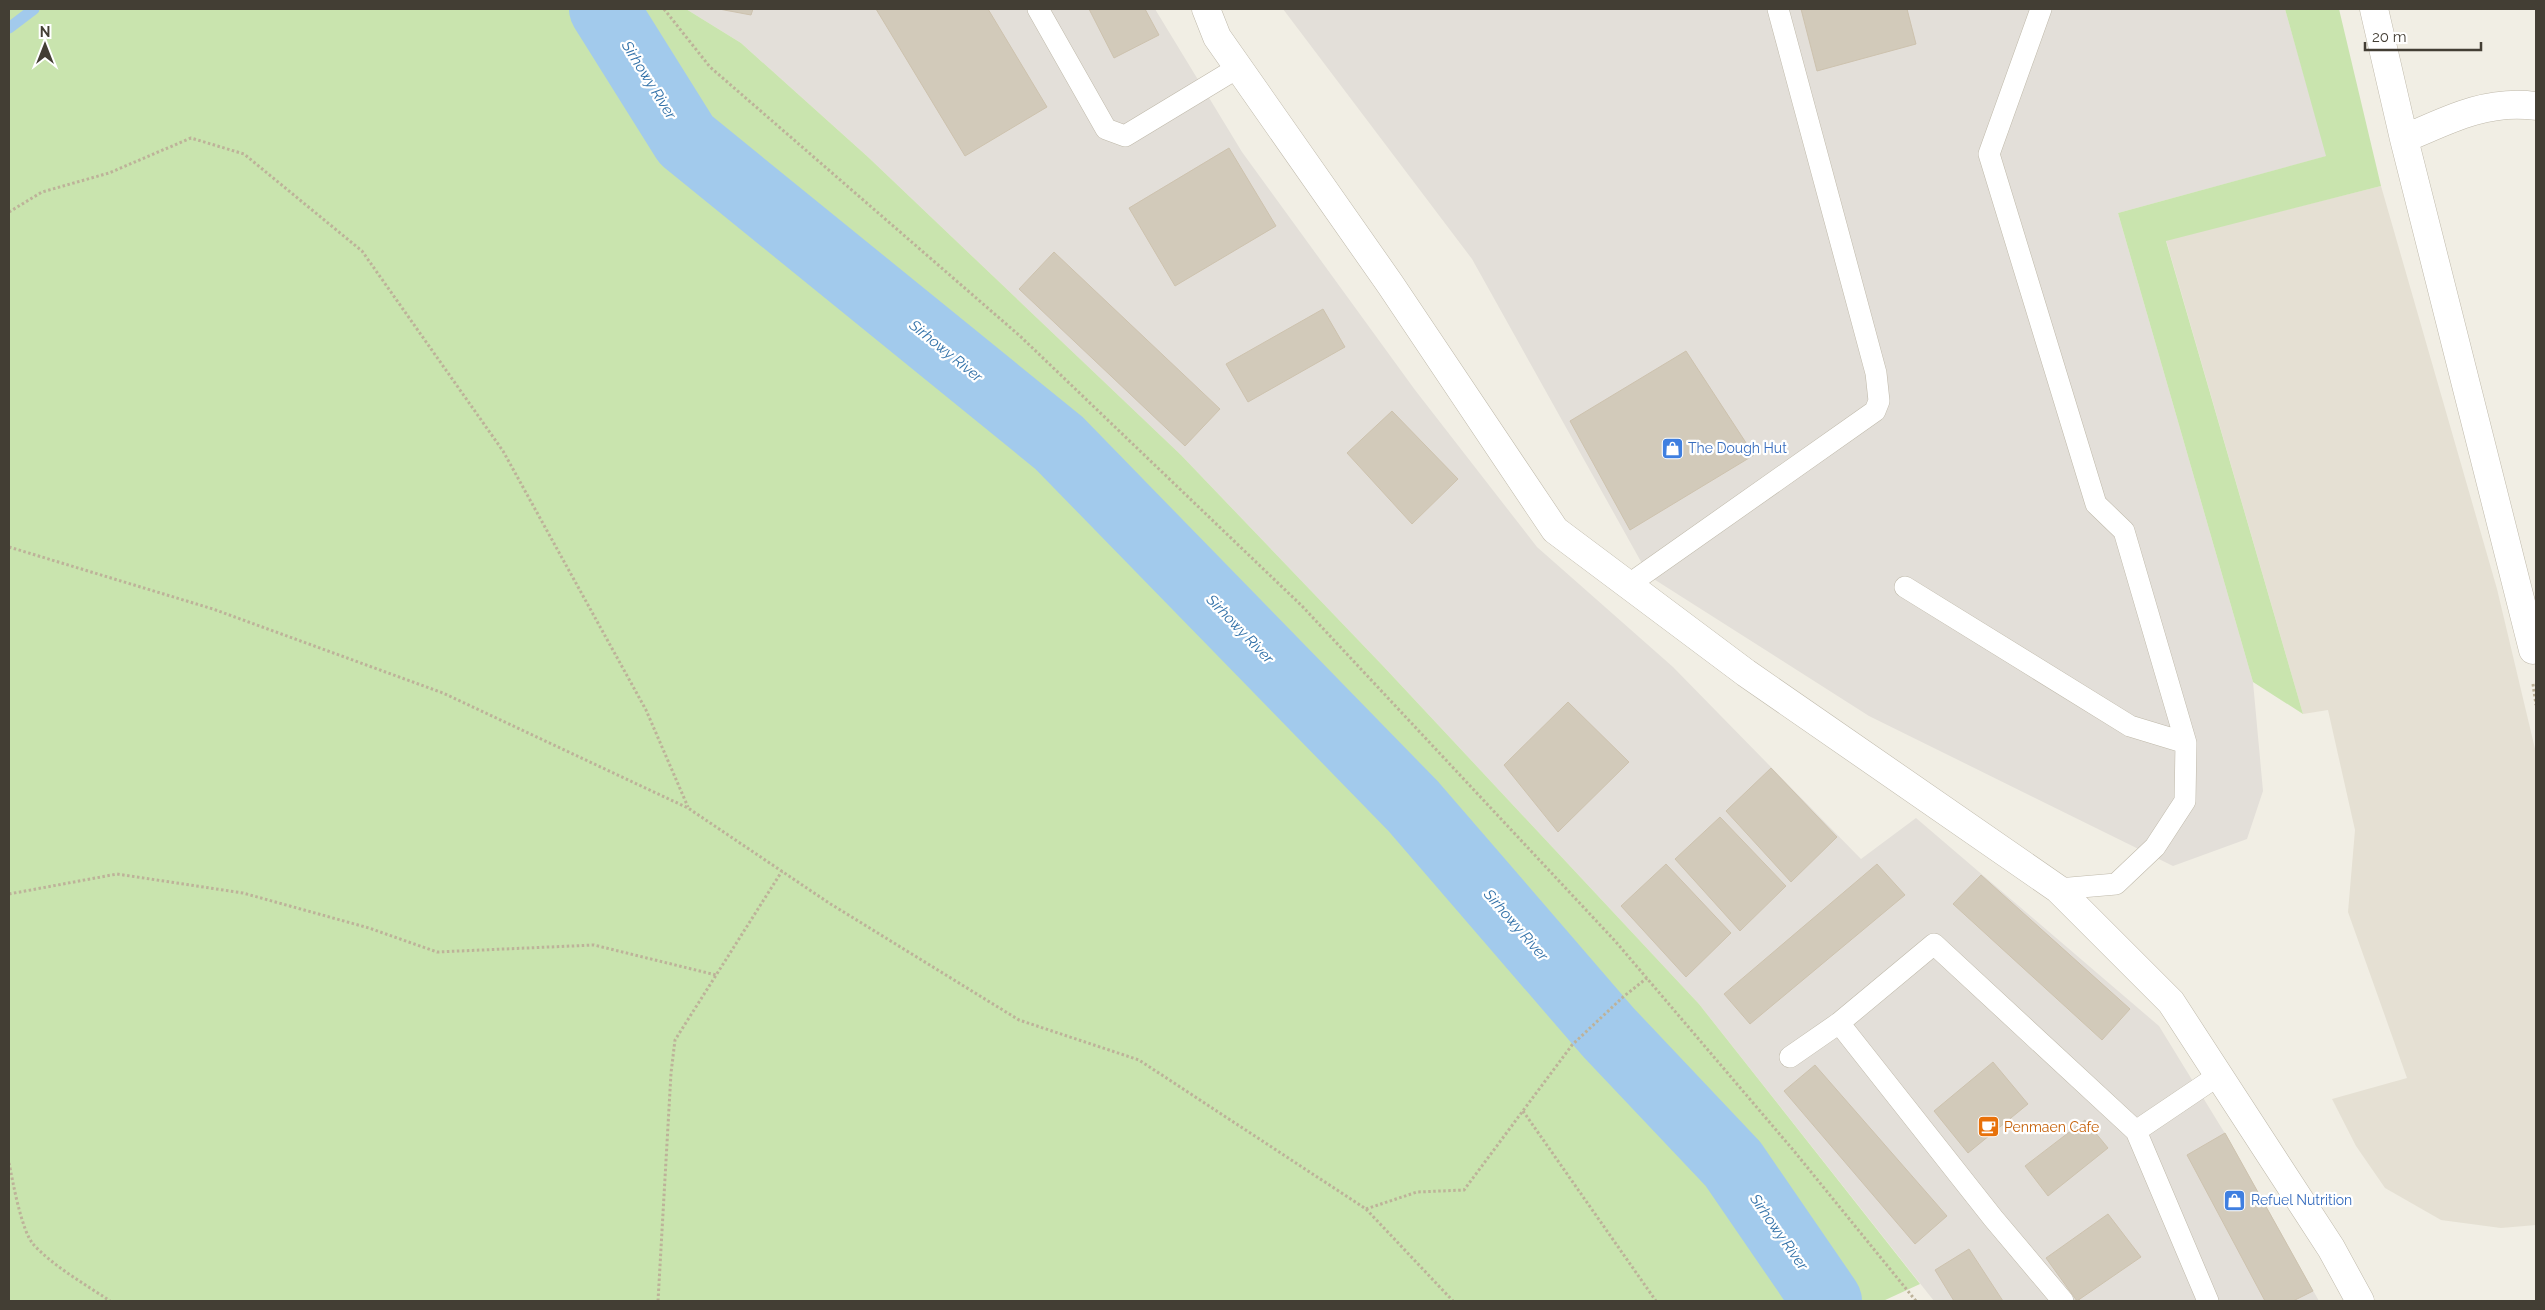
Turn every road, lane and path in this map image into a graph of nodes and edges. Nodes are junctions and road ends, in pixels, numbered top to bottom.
1 (664, 9) edge
2 (1038, 9) edge
3 (1206, 9) edge
4 (1778, 9) edge
5 (2041, 9) edge
6 (2374, 9) edge
7 (1239, 67) junction
8 (2536, 106) edge
9 (2404, 139) junction
10 (9, 212) edge
11 (9, 547) edge
12 (1628, 585) junction
13 (1905, 587) dead end
14 (2534, 650) dead end
15 (2186, 743) junction
16 (688, 808) junction
17 (782, 871) junction
18 (2058, 889) junction
19 (9, 894) edge
20 (716, 975) junction
21 (1647, 978) junction
22 (1839, 1023) junction
23 (1790, 1057) dead end
24 (2219, 1075) junction
25 (1523, 1110) junction
26 (2136, 1131) junction
27 (9, 1163) edge
28 (1366, 1209) junction
29 (110, 1301) edge
30 (658, 1301) edge
31 (1452, 1301) edge
32 (1656, 1301) edge
33 (1916, 1301) edge
34 (2063, 1301) edge
35 (2208, 1301) edge
36 (2360, 1301) edge

1 - 21 path
2 - 7 lane
3 - 7 street
4 - 12 lane
5 - 15 lane
6 - 9 street
7 - 12 street
8 - 9 street
9 - 14 street
10 - 16 path
11 - 16 path
12 - 18 street
13 - 15 lane
15 - 18 lane
16 - 17 path
17 - 20 path
17 - 28 path
18 - 24 street
19 - 20 path
20 - 30 path
21 - 25 path
21 - 33 path
22 - 23 lane
22 - 26 lane
22 - 34 lane
24 - 26 lane
24 - 36 street
25 - 28 path
25 - 32 path
26 - 35 lane
27 - 29 path
28 - 31 path

